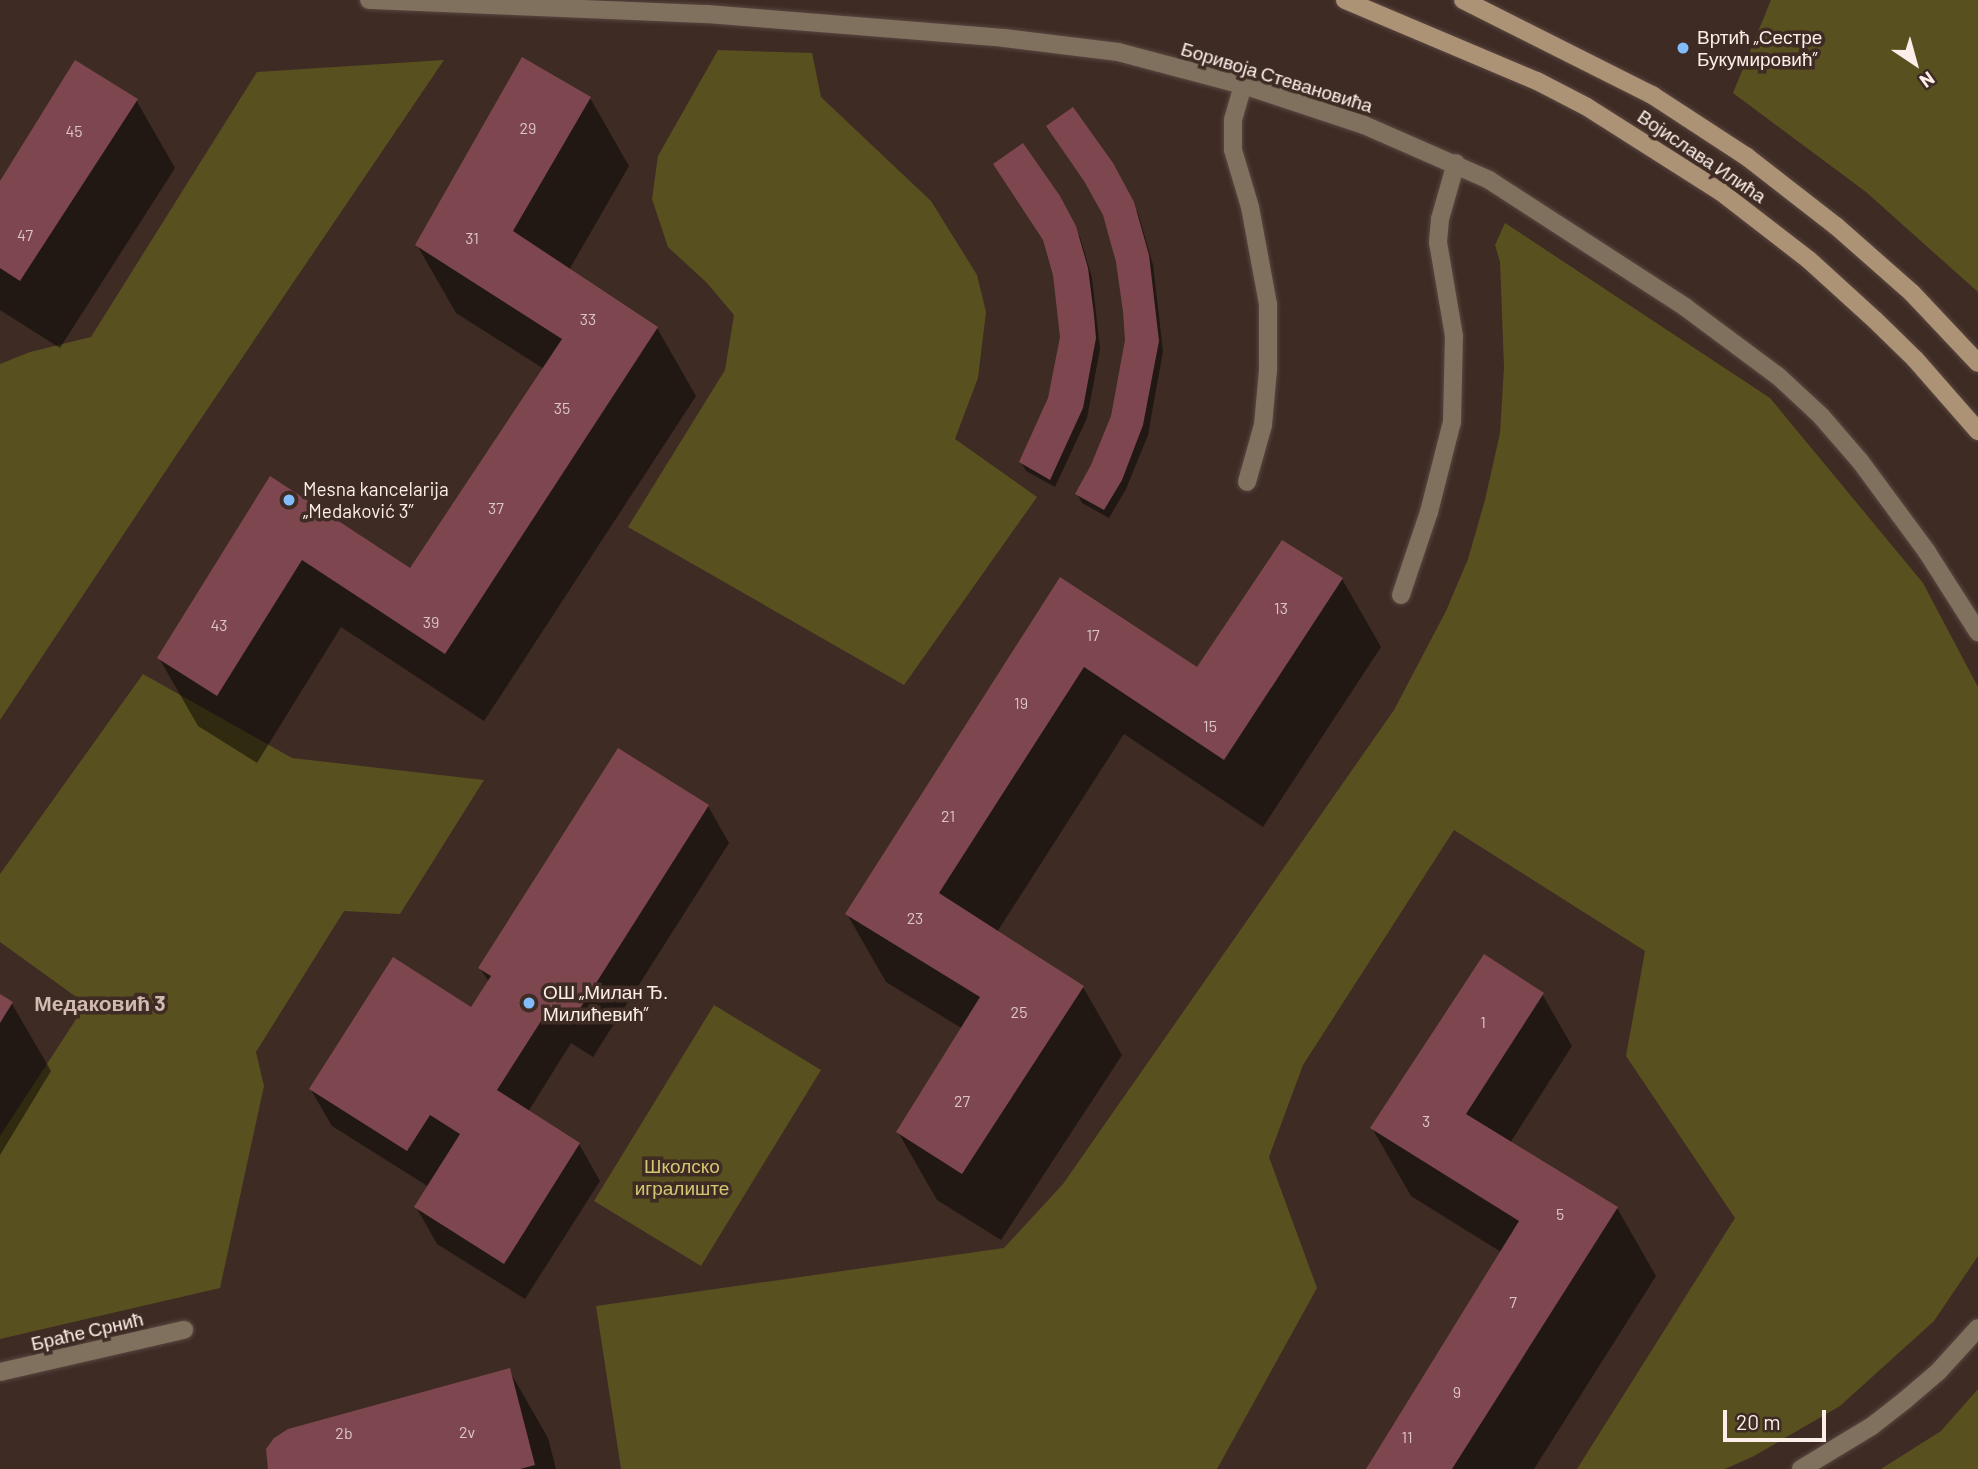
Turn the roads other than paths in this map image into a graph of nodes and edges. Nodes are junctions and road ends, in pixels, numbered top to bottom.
1 (369, 0) edge
2 (1345, 0) edge
3 (1463, 0) edge
4 (708, 7) edge
5 (1243, 85) junction
6 (1456, 163) junction
7 (1978, 363) edge
8 (1978, 431) edge
9 (1247, 482) dead end
10 (1401, 595) dead end
11 (1978, 632) edge
12 (1978, 1328) edge
13 (184, 1331) dead end
14 (0, 1372) edge
15 (1801, 1469) edge

1 - 4 street, Боривоја Стевановића
2 - 8 main road, Војислава Илића
3 - 7 main road, Војислава Илића
4 - 5 street, Боривоја Стевановића
5 - 6 street, Боривоја Стевановића
5 - 9 street
6 - 10 street
6 - 11 street, Боривоја Стевановића
12 - 15 street
13 - 14 street, Браће Срнић

